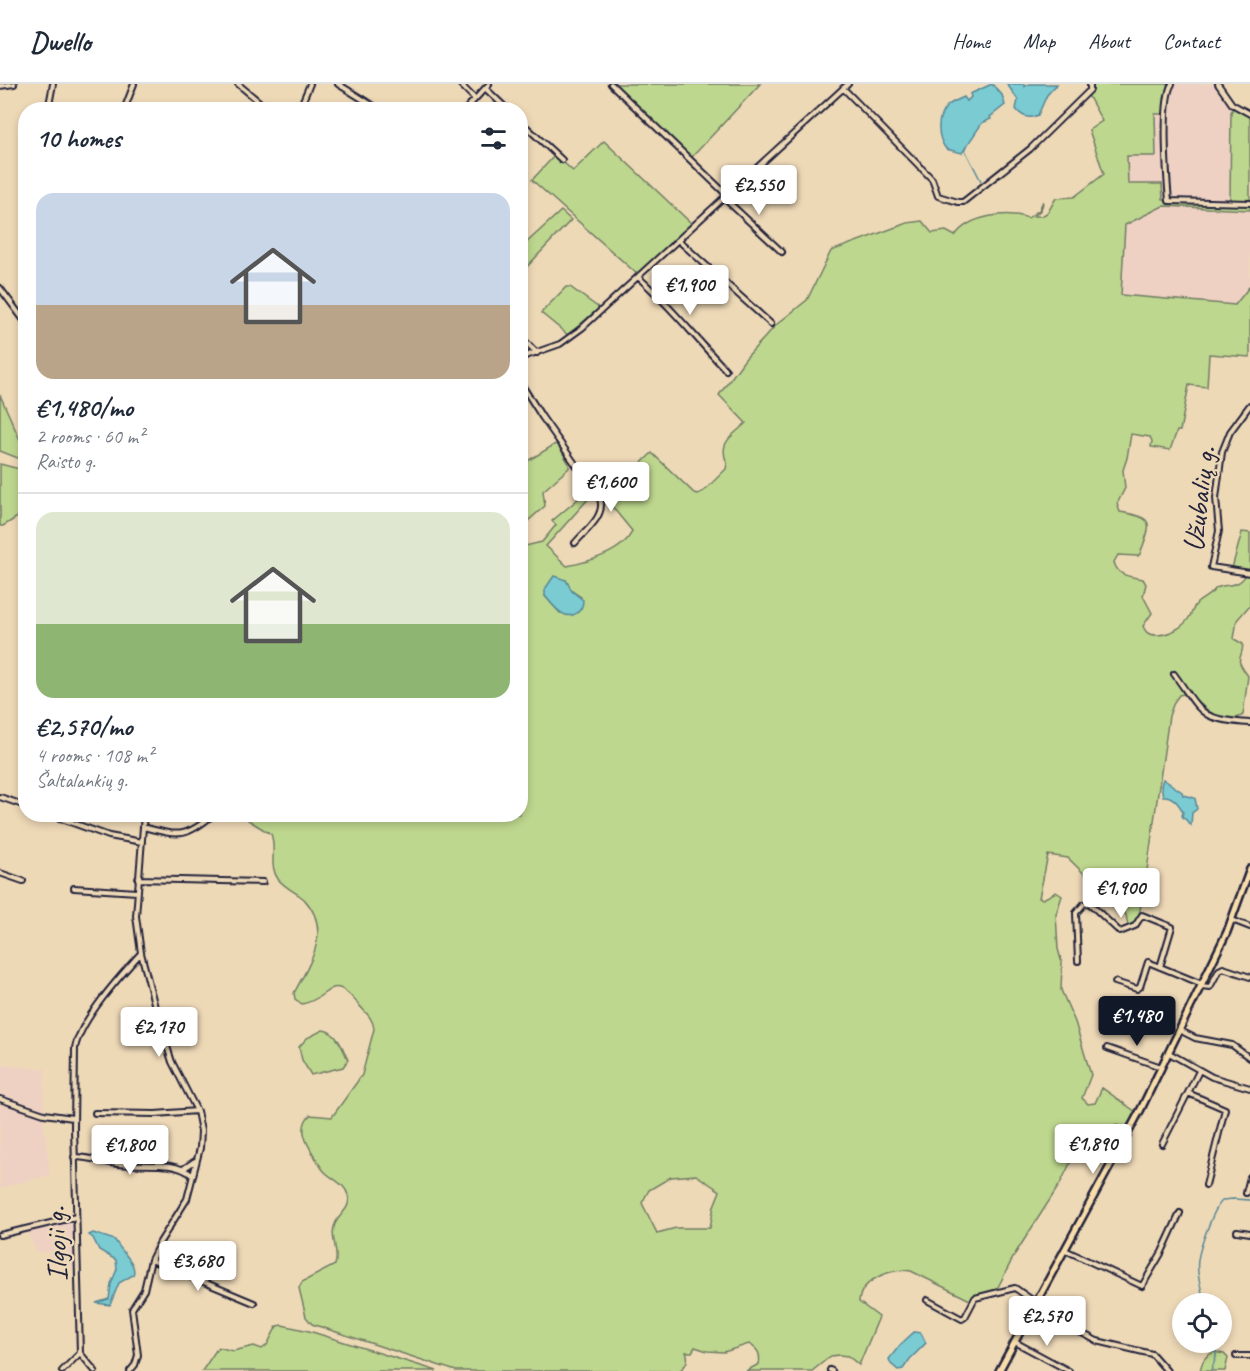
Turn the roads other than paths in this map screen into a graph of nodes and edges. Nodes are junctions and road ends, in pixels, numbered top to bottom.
1 (14, 84) edge
2 (53, 84) edge
3 (134, 84) edge
4 (238, 84) edge
5 (310, 84) edge
6 (338, 84) edge
7 (460, 84) edge
8 (611, 84) edge
9 (848, 84) edge
10 (1090, 84) edge
11 (1172, 84) edge
12 (1218, 84) edge
13 (0, 86) edge
14 (487, 86) edge
15 (843, 88) junction
16 (475, 99) junction
17 (50, 102) edge
18 (127, 102) edge
19 (259, 102) edge
20 (302, 102) edge
21 (367, 102) edge
22 (472, 102) edge
23 (501, 102) edge
24 (1250, 114) edge
25 (528, 128) edge
26 (562, 160) dead end
27 (726, 197) junction
28 (1250, 203) edge
29 (678, 240) junction
30 (782, 252) dead end
31 (638, 277) junction
32 (0, 288) edge
33 (18, 312) edge
34 (771, 324) dead end
35 (528, 344) edge
36 (537, 353) junction
37 (528, 356) edge
38 (726, 370) dead end
39 (528, 394) edge
40 (1250, 405) edge
41 (575, 543) dead end
42 (1250, 573) edge
43 (1174, 674) dead end
44 (1250, 723) edge
45 (0, 797) edge
46 (18, 804) edge
47 (70, 822) edge
48 (143, 822) edge
49 (205, 822) edge
50 (143, 827) junction
51 (142, 842) junction
52 (1250, 869) edge
53 (0, 873) edge
54 (138, 879) junction
55 (23, 881) dead end
56 (263, 882) dead end
57 (74, 888) dead end
58 (137, 892) junction
59 (1232, 920) junction
60 (1250, 927) edge
61 (141, 953) junction
62 (1078, 961) dead end
63 (1160, 967) junction
64 (1250, 977) edge
65 (1115, 982) dead end
66 (1202, 985) junction
67 (1179, 1030) junction
68 (1107, 1048) dead end
69 (1168, 1053) junction
70 (1250, 1058) edge
71 (1162, 1068) junction
72 (1199, 1071) junction
73 (1250, 1088) edge
74 (1188, 1093) junction
75 (0, 1099) edge
76 (197, 1111) junction
77 (95, 1113) dead end
78 (73, 1118) junction
79 (1162, 1144) dead end
80 (75, 1157) junction
81 (196, 1160) junction
82 (183, 1169) junction
83 (193, 1176) junction
84 (1250, 1177) edge
85 (1206, 1185) dead end
86 (1246, 1193) dead end
87 (1180, 1213) dead end
88 (76, 1216) junction
89 (1237, 1231) dead end
90 (1250, 1233) edge
91 (0, 1234) edge
92 (1065, 1250) junction
93 (151, 1260) junction
94 (927, 1300) dead end
95 (254, 1303) dead end
96 (1036, 1303) junction
97 (1015, 1342) junction
98 (80, 1353) junction
99 (1236, 1356) dead end
100 (1250, 1356) edge
101 (62, 1371) edge
102 (95, 1371) edge
103 (130, 1371) edge
104 (999, 1371) edge
105 (1070, 1371) edge
106 (1167, 1371) edge

1 - 13 street
2 - 17 street
3 - 18 street
4 - 19 street
5 - 20 street
6 - 21 street
7 - 16 street
8 - 27 street
9 - 15 street
10 - 15 street
11 - 28 street
12 - 24 street
14 - 16 street
14 - 23 street
15 - 27 street
16 - 22 street
25 - 26 street
27 - 29 street
27 - 30 street
29 - 31 street
29 - 34 street
31 - 36 street
31 - 38 street
32 - 33 street
35 - 36 street
36 - 37 street
39 - 41 street
40 - 42 street, Užubalių g.
43 - 44 street
45 - 46 street
47 - 51 street
48 - 50 street
49 - 50 street
50 - 51 street
51 - 54 street
52 - 59 main road
53 - 55 street
54 - 56 street
54 - 58 street
57 - 58 street
58 - 61 street
59 - 60 street
59 - 66 main road
61 - 76 street
61 - 78 street, Ilgoji g.
62 - 63 street
63 - 65 street
63 - 66 street
64 - 66 street
66 - 67 main road
67 - 69 main road
67 - 70 street
68 - 71 street
69 - 71 main road
69 - 72 street
71 - 92 main road
72 - 73 street
72 - 74 street
74 - 79 street
74 - 85 street
75 - 78 street
76 - 77 street
76 - 81 street
78 - 80 street, Ilgoji g.
80 - 82 street
80 - 88 street, Ilgoji g.
81 - 82 street
81 - 83 street
82 - 83 street
83 - 93 street
84 - 86 street
87 - 92 street
88 - 91 street
88 - 98 street, Ilgoji g.
89 - 90 street
92 - 96 main road
93 - 95 street
93 - 103 street
94 - 96 street
96 - 97 main road
96 - 106 street
97 - 104 main road
97 - 105 street
98 - 101 street
98 - 102 street
99 - 100 street

